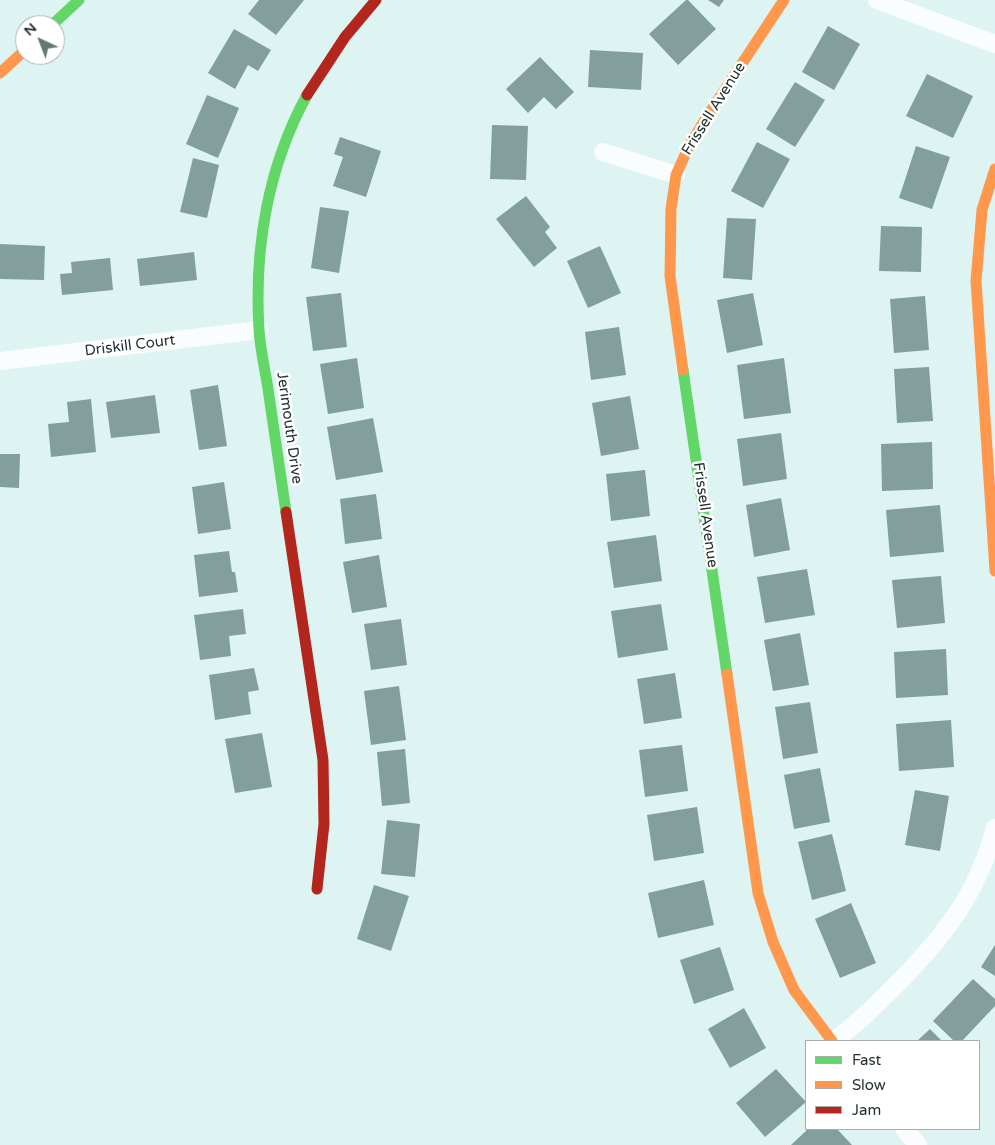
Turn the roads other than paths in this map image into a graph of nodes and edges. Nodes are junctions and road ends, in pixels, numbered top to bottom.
1 (79, 0) edge
2 (376, 0) edge
3 (784, 0) edge
4 (877, 0) edge
5 (63, 15) edge
6 (995, 44) edge
7 (15, 59) edge
8 (0, 72) edge
9 (603, 152) dead end
10 (995, 169) edge
11 (676, 175) junction
12 (260, 330) junction
13 (0, 361) edge
14 (991, 431) edge
15 (995, 571) edge
16 (995, 828) edge
17 (318, 888) dead end
18 (831, 1040) edge
19 (833, 1040) edge
20 (905, 1130) edge
21 (918, 1145) edge

1 - 5 street
2 - 12 street, Jerimouth Drive
3 - 11 street, Frissell Avenue
4 - 6 street
7 - 8 street
9 - 11 street
10 - 14 street
11 - 18 street, Frissell Avenue
12 - 13 street, Driskill Court
12 - 17 street, Jerimouth Drive
14 - 15 street
16 - 19 street
20 - 21 street

